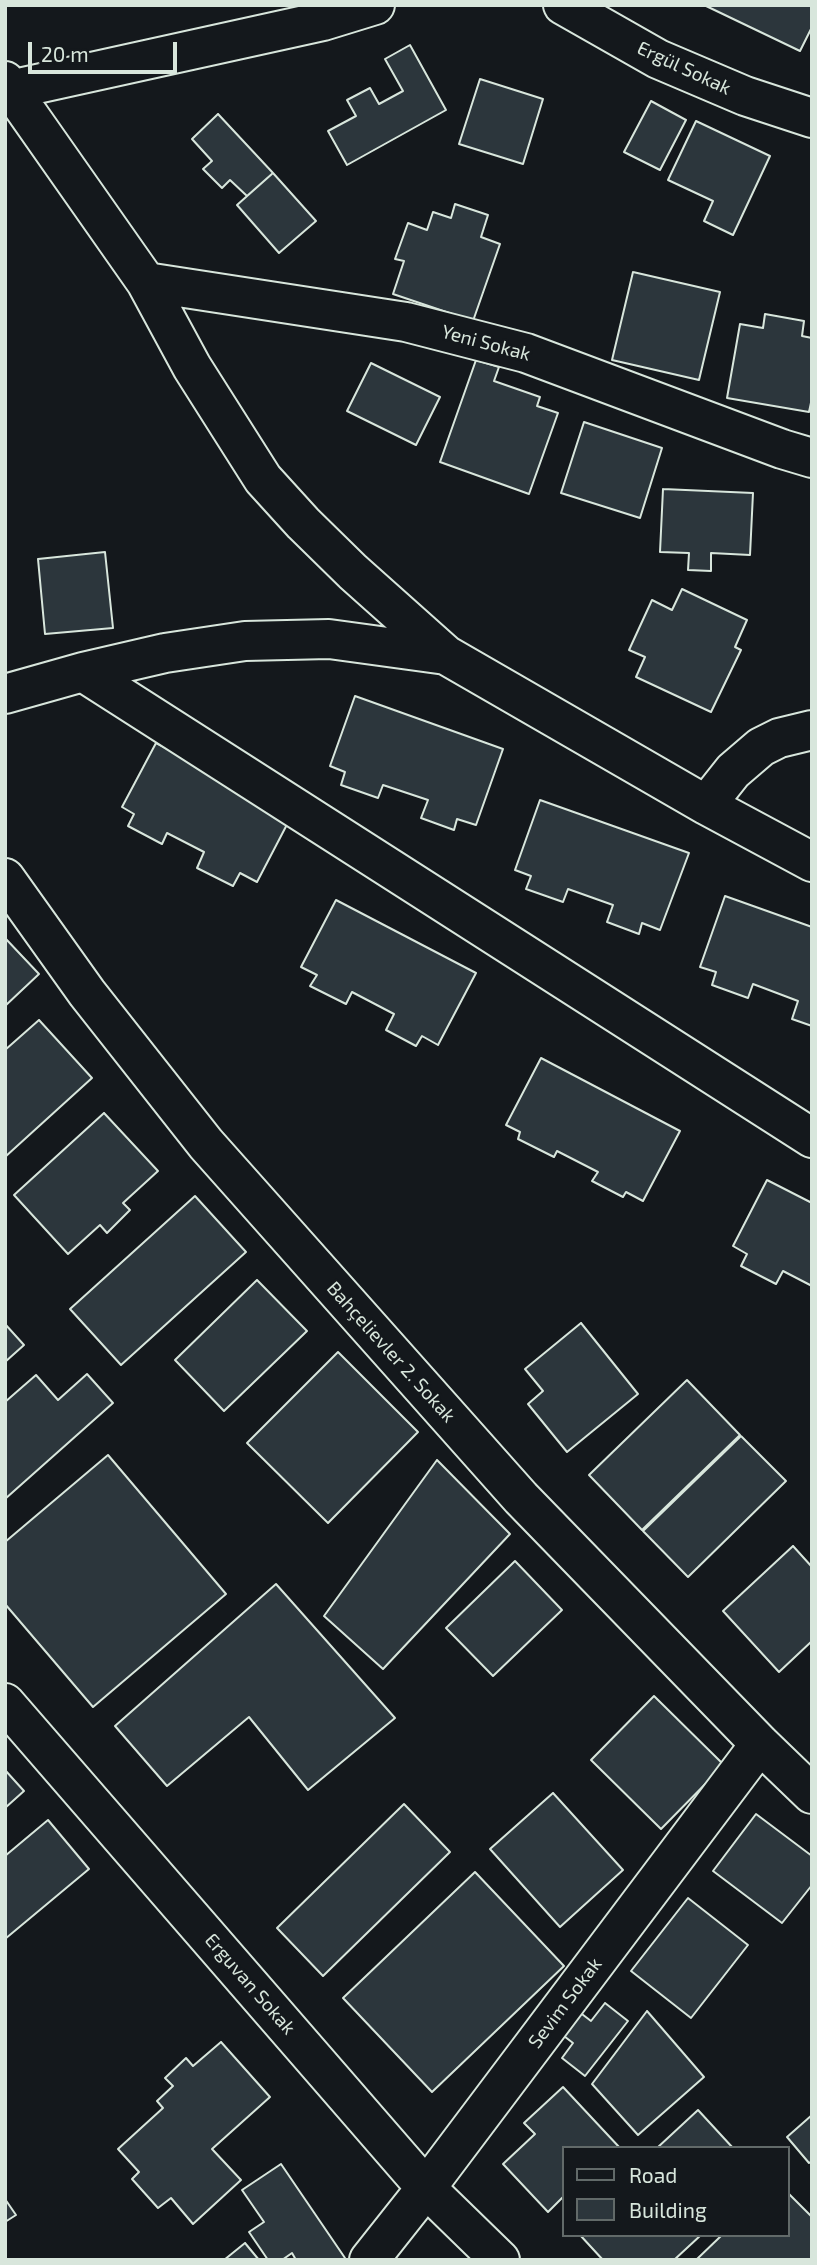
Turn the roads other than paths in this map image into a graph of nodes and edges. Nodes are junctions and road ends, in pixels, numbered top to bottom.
1 (375, 5) edge
2 (563, 5) edge
3 (317, 13) edge
4 (8, 87) edge
5 (812, 118) edge
6 (146, 282) junction
7 (812, 458) edge
8 (446, 654) junction
9 (83, 672) junction
10 (5, 694) edge
11 (812, 730) edge
12 (706, 805) junction
13 (812, 862) edge
14 (5, 878) edge
15 (812, 1138) edge
16 (5, 1703) edge
17 (760, 1744) junction
18 (812, 1794) edge
19 (426, 2188) junction
20 (369, 2260) edge
21 (500, 2260) edge

1 - 3 street
2 - 5 street, Ergül Sokak
3 - 4 street
4 - 6 street
6 - 7 street, Yeni Sokak
6 - 8 street
8 - 9 street
8 - 12 street
9 - 10 street
9 - 15 street
11 - 12 street
12 - 13 street
14 - 17 street, Bahçelievler 2. Sokak
16 - 19 street, Erguvan Sokak
17 - 18 street, Bahçelievler 2. Sokak
17 - 19 street, Sevim Sokak
19 - 20 street, Sevim Sokak
19 - 21 street, Erguvan Sokak

